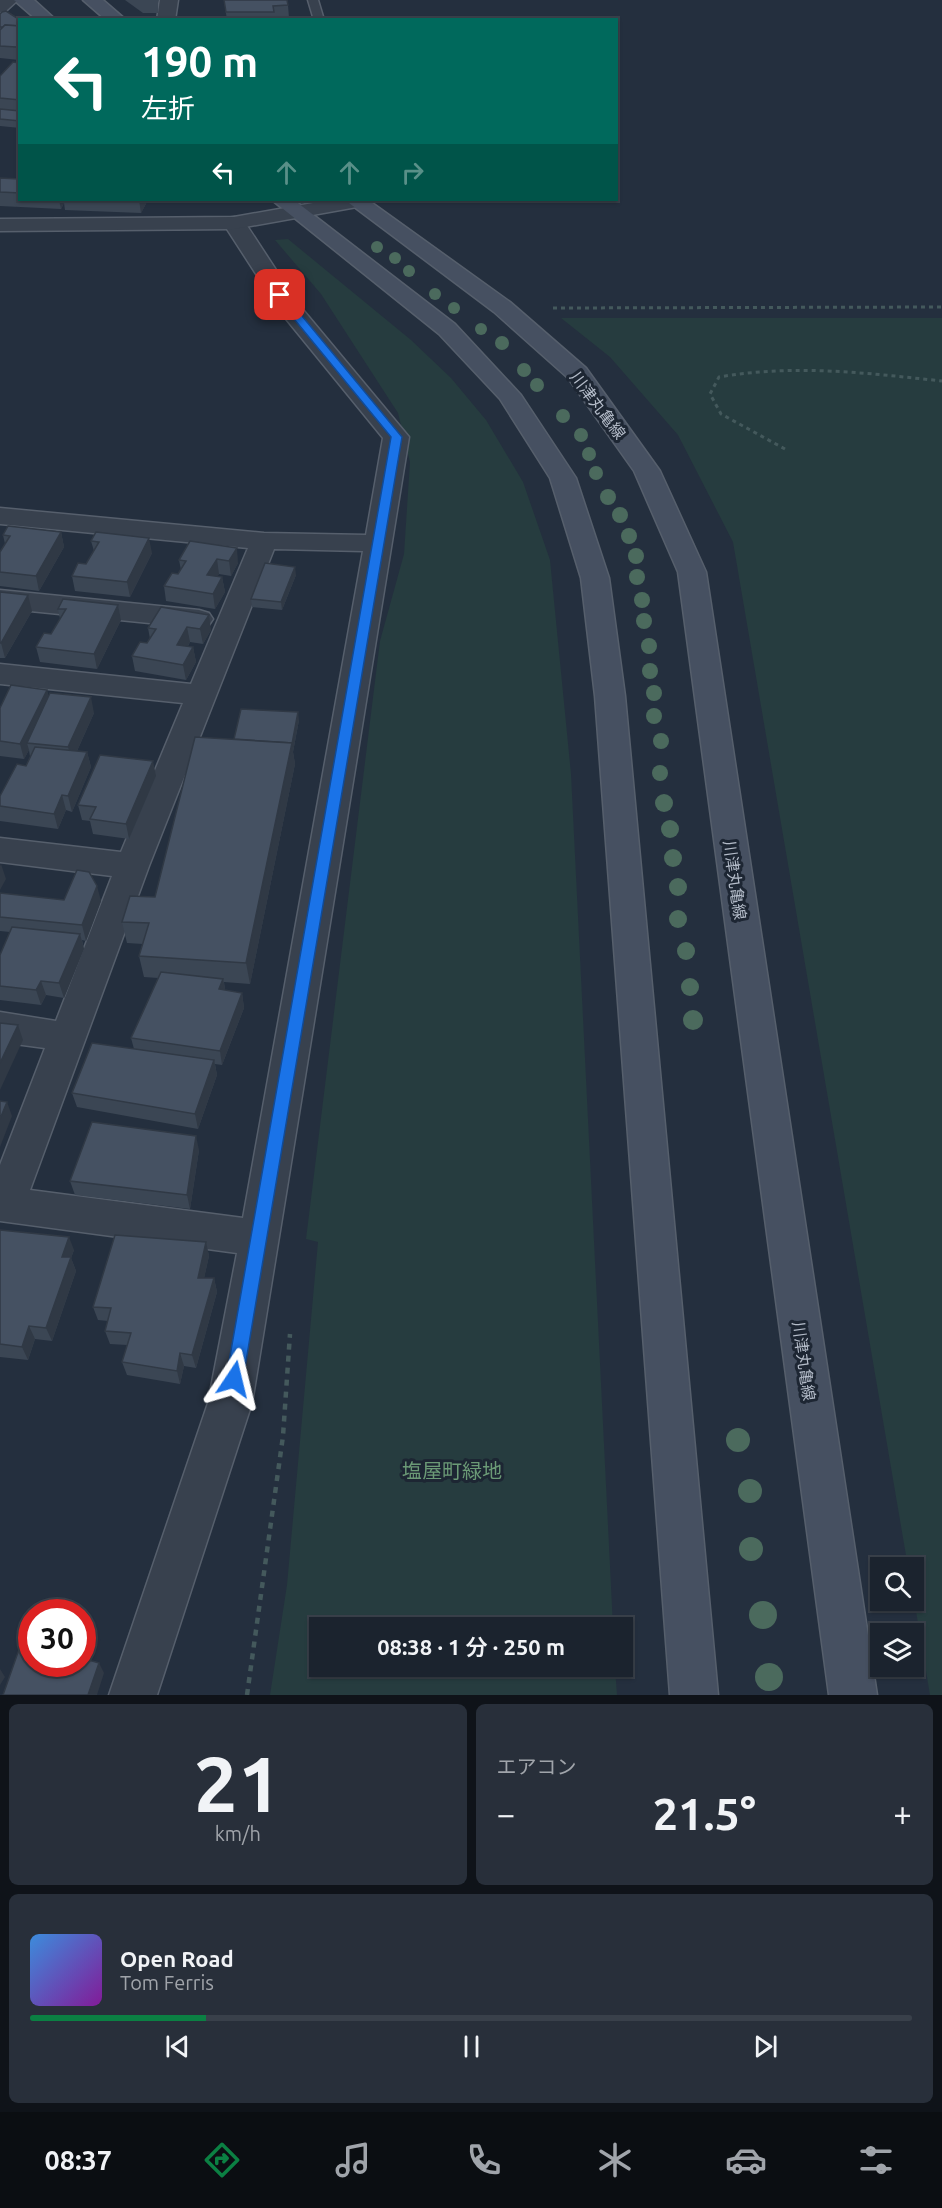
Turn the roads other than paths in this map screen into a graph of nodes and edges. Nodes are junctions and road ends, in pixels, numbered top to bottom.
1 (9, 0) edge
2 (23, 0) edge
3 (92, 0) edge
4 (169, 0) edge
5 (313, 0) edge
6 (0, 7) edge
7 (46, 18) edge
8 (115, 18) edge
9 (166, 18) edge
10 (318, 18) edge
11 (343, 201) edge
12 (357, 201) edge
13 (289, 205) edge
14 (234, 223) junction
15 (0, 225) edge
16 (0, 516) edge
17 (264, 541) junction
18 (376, 543) junction
19 (0, 599) edge
20 (231, 622) junction
21 (0, 674) edge
22 (202, 695) junction
23 (0, 850) edge
24 (132, 866) junction
25 (0, 1028) edge
26 (67, 1037) junction
27 (3, 1204) edge
28 (260, 1238) junction
29 (133, 1695) edge
30 (694, 1695) edge
31 (853, 1695) edge

1 - 6 street
2 - 7 main road
3 - 8 main road
4 - 9 street
5 - 10 lane
11 - 13 street
12 - 31 main road, 川津丸亀線
13 - 14 street
13 - 30 main road
14 - 15 street
14 - 18 street
16 - 17 street
17 - 18 street
17 - 20 street
18 - 28 street
19 - 20 street
20 - 22 street
21 - 22 street
22 - 24 street
23 - 24 street
24 - 26 street
25 - 26 street
26 - 27 street
27 - 28 street
28 - 29 street

